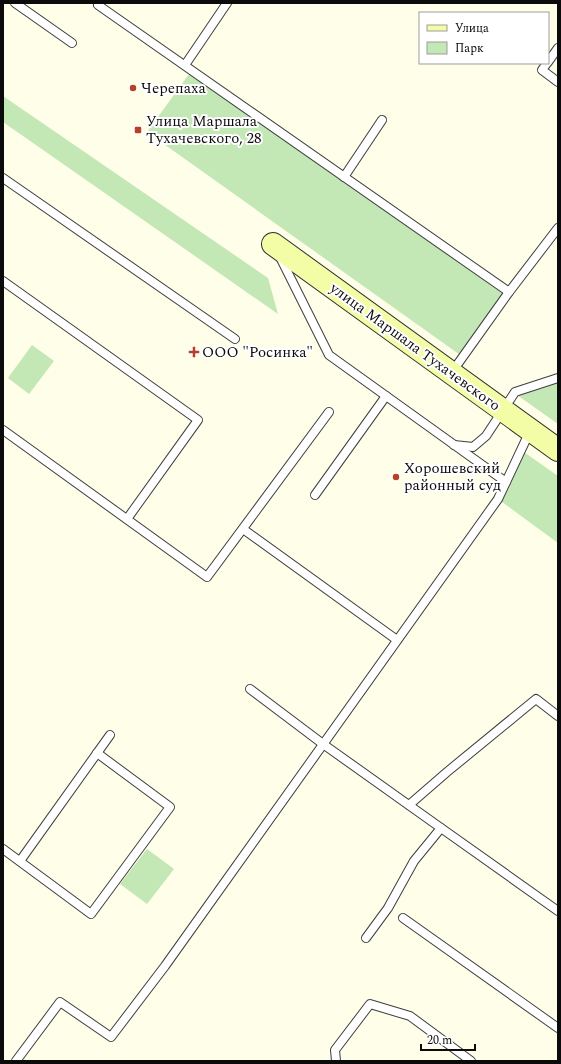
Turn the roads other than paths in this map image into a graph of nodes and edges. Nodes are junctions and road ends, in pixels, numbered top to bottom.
1 (14, 3) edge
2 (99, 3) edge
3 (227, 3) edge
4 (72, 43) dead end
5 (558, 48) edge
6 (549, 61) edge
7 (546, 64) edge
8 (185, 65) junction
9 (558, 82) edge
10 (382, 120) dead end
11 (344, 177) junction
12 (3, 178) edge
13 (558, 228) edge
14 (273, 244) joint
15 (3, 281) edge
16 (508, 292) junction
17 (236, 339) dead end
18 (452, 373) junction
19 (558, 378) edge
20 (386, 396) junction
21 (502, 410) junction
22 (329, 412) dead end
23 (3, 430) edge
24 (531, 430) junction
25 (454, 445) junction
26 (558, 450) edge
27 (506, 482) junction
28 (315, 495) dead end
29 (127, 519) junction
30 (243, 529) junction
31 (397, 640) junction
32 (250, 689) dead end
33 (558, 716) edge
34 (110, 735) dead end
35 (323, 744) junction
36 (97, 753) junction
37 (409, 805) junction
38 (441, 828) junction
39 (3, 849) edge
40 (20, 861) junction
41 (558, 911) edge
42 (403, 918) dead end
43 (366, 938) dead end
44 (558, 1028) edge
45 (16, 1061) edge
46 (336, 1061) edge
47 (471, 1061) edge

1 - 4 lane
2 - 8 lane
3 - 8 lane
5 - 6 lane
7 - 9 lane
8 - 11 lane
10 - 11 lane
11 - 16 lane
12 - 17 lane
13 - 16 lane
14 - 18 street, улица Маршала Тухачевского
14 - 20 lane
15 - 29 lane
16 - 18 lane
18 - 21 street, улица Маршала Тухачевского
19 - 21 lane
20 - 25 lane
20 - 28 lane
21 - 24 street, улица Маршала Тухачевского
21 - 25 lane
22 - 30 lane
23 - 29 lane
24 - 26 street, улица Маршала Тухачевского
24 - 27 lane
25 - 27 lane
27 - 31 lane
29 - 30 lane
30 - 31 lane
31 - 35 lane
32 - 35 lane
33 - 37 lane
34 - 36 lane
35 - 37 lane
35 - 45 lane
36 - 40 lane
36 - 40 lane
37 - 38 lane
38 - 41 lane
38 - 43 lane
39 - 40 lane
42 - 44 lane
46 - 47 lane

